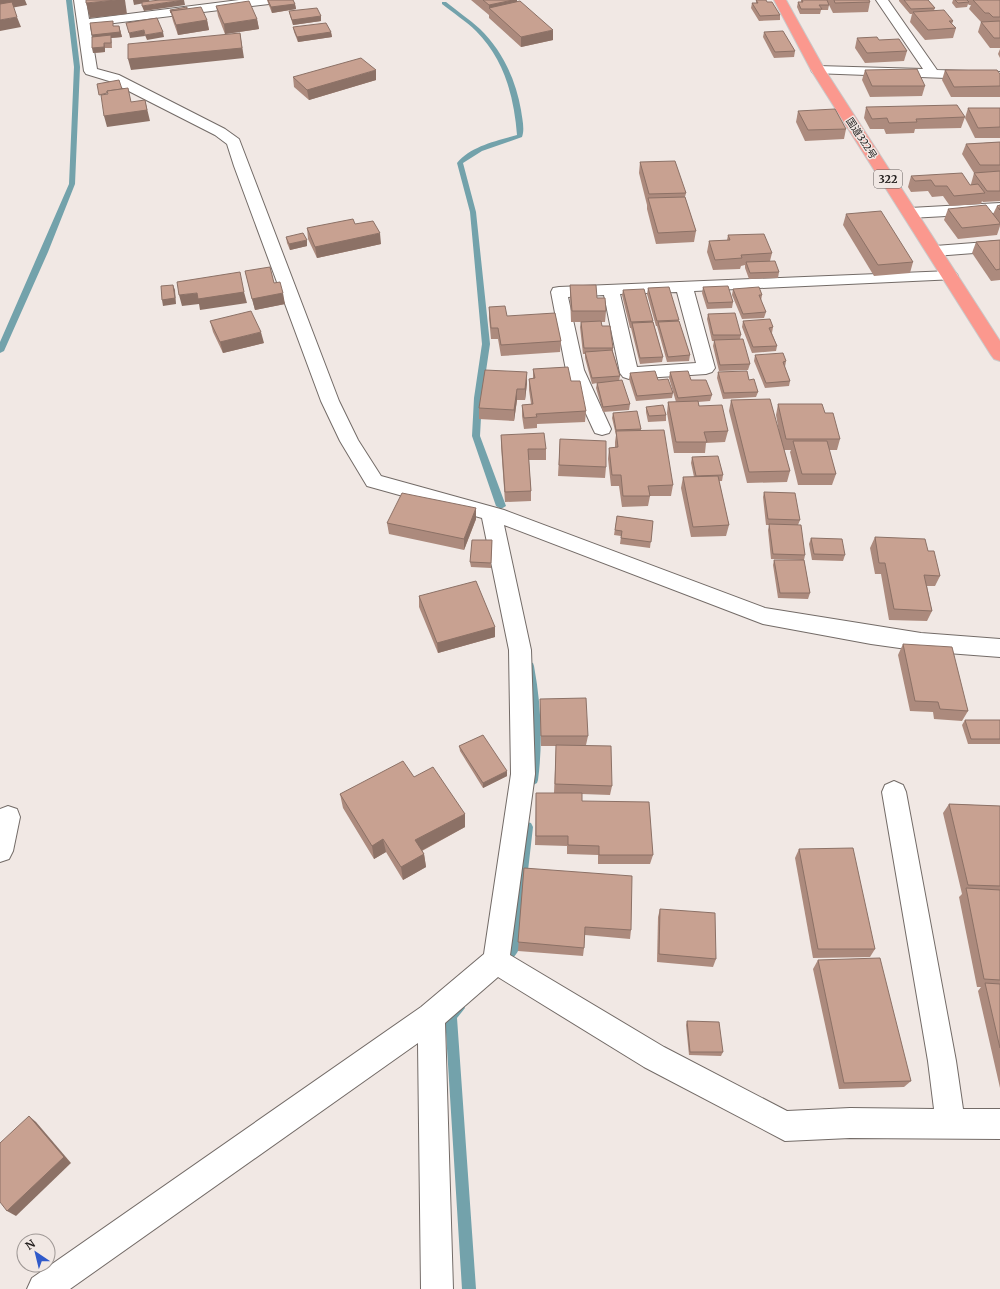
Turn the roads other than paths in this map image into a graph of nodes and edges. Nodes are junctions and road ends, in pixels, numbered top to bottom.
1 (80, 0) edge
2 (269, 0) edge
3 (780, 0) edge
4 (882, 0) edge
5 (83, 23) junction
6 (818, 70) junction
7 (933, 74) junction
8 (1000, 76) edge
9 (1000, 208) edge
10 (910, 213) junction
11 (1000, 246) edge
12 (935, 251) junction
13 (950, 276) junction
14 (684, 287) junction
15 (611, 290) junction
16 (1000, 355) edge
17 (602, 429) dead end
18 (491, 513) junction
19 (1000, 648) edge
20 (894, 792) dead end
21 (8, 817) dead end
22 (0, 851) edge
23 (503, 966) junction
24 (431, 1017) junction
25 (950, 1124) junction
26 (1000, 1124) edge
27 (44, 1289) edge
28 (437, 1289) edge

1 - 5 street
2 - 5 street
3 - 6 highway, 国道322号 / 322
4 - 7 street
5 - 18 street
6 - 7 street
6 - 10 highway, 国道322号 / 322
7 - 8 street
9 - 10 street
10 - 12 highway, 国道322号 / 322
11 - 12 street
12 - 13 highway, 国道322号 / 322
13 - 14 street
13 - 16 highway, 国道322号 / 322
14 - 15 street
14 - 15 street
15 - 17 street
18 - 19 street
18 - 23 street
20 - 25 street
21 - 22 street
23 - 24 street
23 - 25 street
24 - 27 street
24 - 28 street
25 - 26 street

